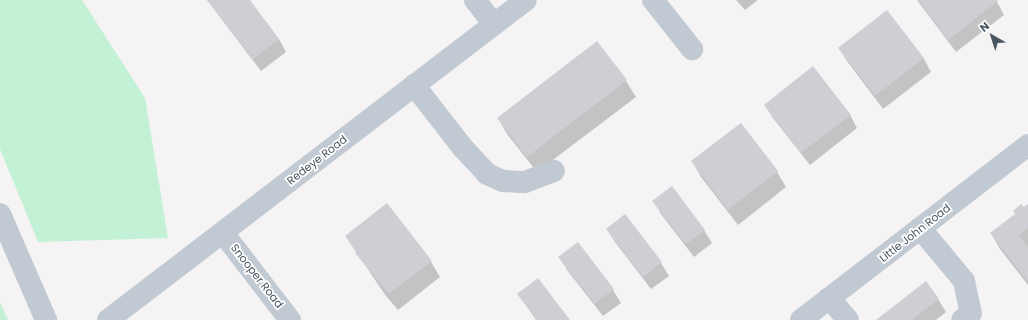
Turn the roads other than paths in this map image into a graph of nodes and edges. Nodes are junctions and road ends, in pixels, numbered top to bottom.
1 (475, 0) edge
2 (526, 0) edge
3 (653, 0) edge
4 (494, 24) junction
5 (692, 49) dead end
6 (414, 85) junction
7 (1028, 145) edge
8 (554, 171) dead end
9 (0, 214) edge
10 (920, 228) junction
11 (223, 233) junction
12 (830, 298) junction
13 (46, 320) edge
14 (108, 320) edge
15 (290, 320) edge
16 (801, 320) edge
17 (848, 320) edge
18 (962, 320) edge

1 - 4 street
2 - 4 street, Redeye Road
3 - 5 street
4 - 6 street, Redeye Road
6 - 8 street
6 - 11 street, Redeye Road
7 - 10 street, Little John Road
9 - 13 street
10 - 12 street, Little John Road
10 - 18 street
11 - 14 street, Redeye Road
11 - 15 street, Snooper Road
12 - 16 street, Little John Road
12 - 17 street

